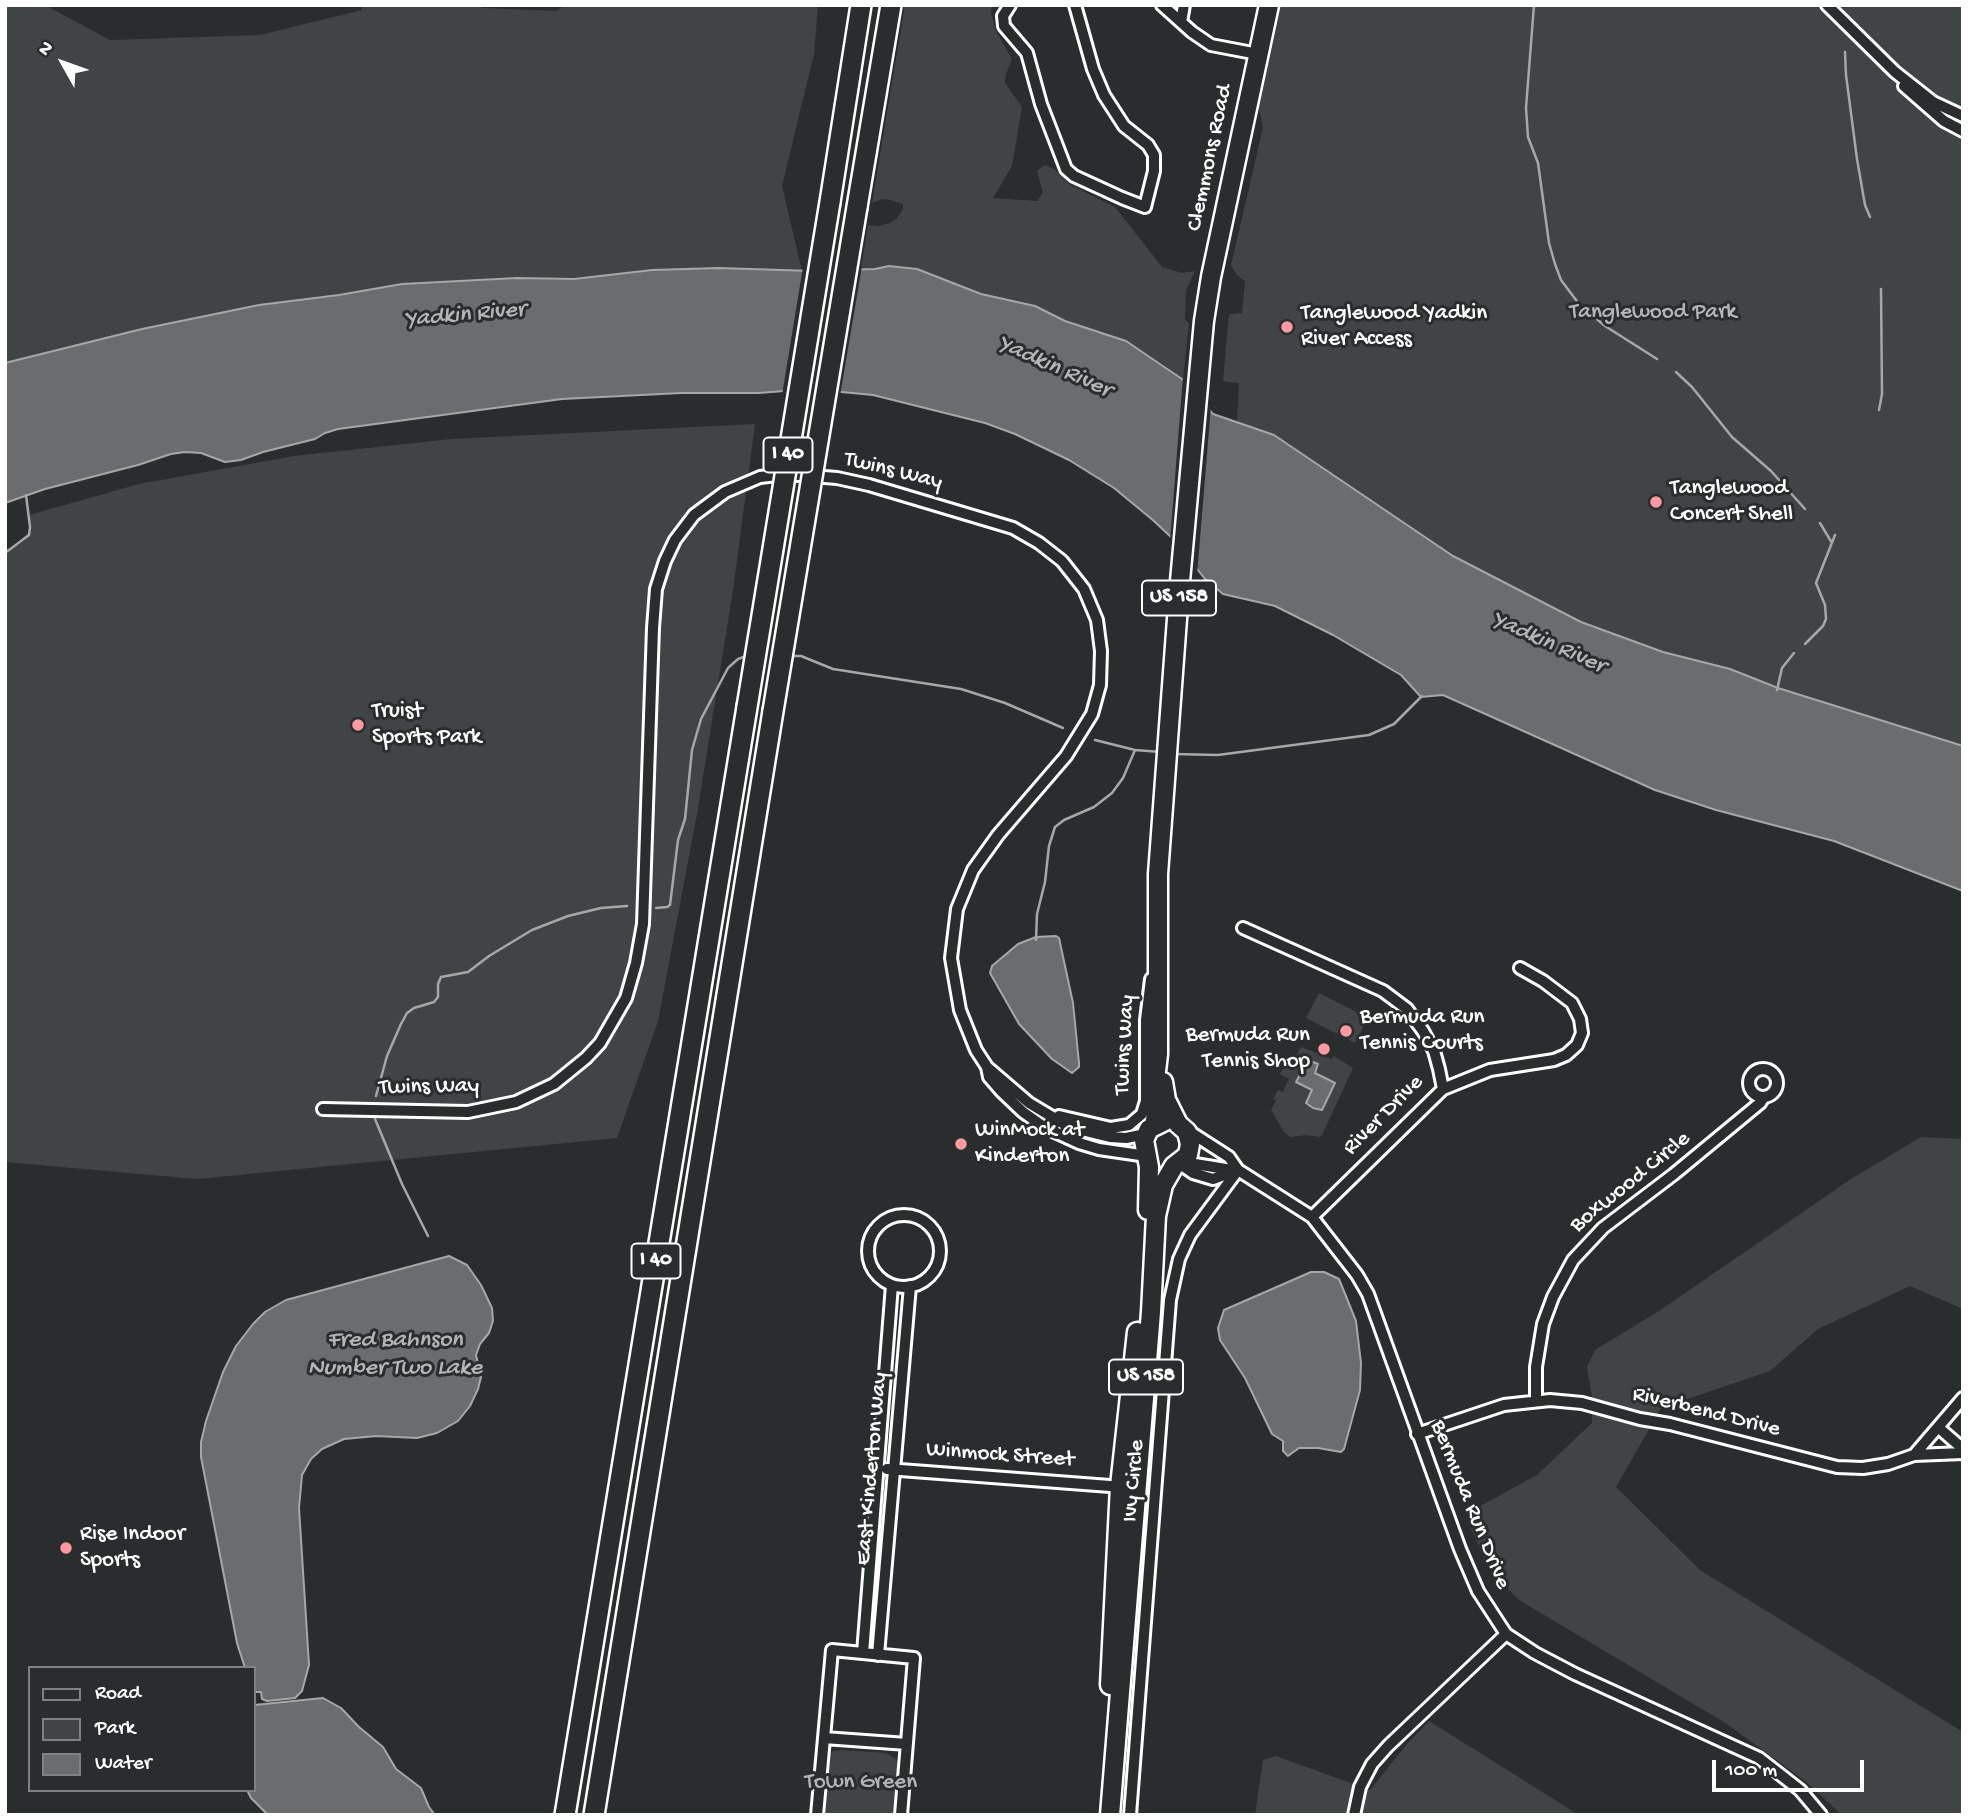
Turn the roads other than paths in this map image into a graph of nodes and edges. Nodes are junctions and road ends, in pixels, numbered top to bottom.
1 (861, 5) edge
2 (891, 5) edge
3 (1010, 5) edge
4 (1075, 5) edge
5 (1162, 5) edge
6 (1184, 5) edge
7 (1269, 5) edge
8 (1827, 5) edge
9 (1181, 22) junction
10 (1258, 54) junction
11 (1895, 72) junction
12 (1963, 117) edge
13 (1963, 131) edge
14 (1157, 920) junction
15 (1243, 928) dead end
16 (1520, 968) dead end
17 (1158, 1054) junction
18 (987, 1067) junction
19 (1443, 1089) junction
20 (1764, 1097) dead end
21 (323, 1109) dead end
22 (1049, 1114) junction
23 (1181, 1126) junction
24 (1150, 1130) junction
25 (1147, 1157) junction
26 (1177, 1165) junction
27 (1238, 1170) junction
28 (1312, 1217) junction
29 (892, 1285) junction
30 (910, 1286) junction
31 (1963, 1398) edge
32 (1536, 1400) junction
33 (1939, 1428) junction
34 (1417, 1434) junction
35 (1963, 1451) edge
36 (1914, 1455) junction
37 (878, 1469) junction
38 (894, 1469) junction
39 (1120, 1486) junction
40 (1128, 1591) junction
41 (1506, 1634) junction
42 (863, 1653) junction
43 (878, 1655) junction
44 (824, 1738) junction
45 (907, 1744) junction
46 (565, 1815) edge
47 (594, 1815) edge
48 (817, 1815) edge
49 (901, 1815) edge
50 (1100, 1815) edge
51 (1110, 1815) edge
52 (1130, 1815) edge
53 (1354, 1815) edge
54 (1821, 1815) edge

1 - 46 highway, I 40, bridge
2 - 47 highway, I 40, bridge
3 - 4 street
5 - 9 street
6 - 9 street
7 - 10 main road, Clemmons Road / US 158
8 - 11 street
9 - 10 street
10 - 14 main road, Clemmons Road / US 158
11 - 12 street
11 - 13 street
14 - 17 main road, US 158
14 - 22 street, Twins Way
15 - 19 street, River Drive
16 - 19 street
17 - 23 main road, US 158
17 - 24 main road, US 158
18 - 21 street, Twins Way
18 - 22 street, Twins Way
18 - 25 street, Twins Way
19 - 28 street, River Drive
20 - 32 street, Boxwood Circle
22 - 24 street, Twins Way
23 - 24 main road
23 - 26 main road
23 - 27 street, Bermuda Run Drive
24 - 25 main road
25 - 26 main road
25 - 39 main road, US 158
26 - 27 street, Bermuda Run Drive
26 - 40 main road, US 158
27 - 28 street, Bermuda Run Drive
27 - 52 street, Ivy Circle
28 - 34 street, Bermuda Run Drive
29 - 30 street
29 - 30 street
29 - 37 street, East Kinderton Way
30 - 38 street, East Kinderton Way
31 - 33 street
32 - 34 street, Riverbend Drive
32 - 36 street, Riverbend Drive
33 - 35 street
33 - 36 street
34 - 41 street, Bermuda Run Drive
35 - 36 street, Riverbend Drive
37 - 38 street, Winmock Street
37 - 42 street, East Kinderton Way
38 - 39 street, Winmock Street
38 - 43 street, East Kinderton Way
39 - 40 street
39 - 50 main road, US 158
40 - 51 main road, US 158
41 - 53 street
41 - 54 street, Bermuda Run Drive
42 - 43 street
42 - 44 street
43 - 45 street
44 - 45 street
44 - 48 street
45 - 49 street

